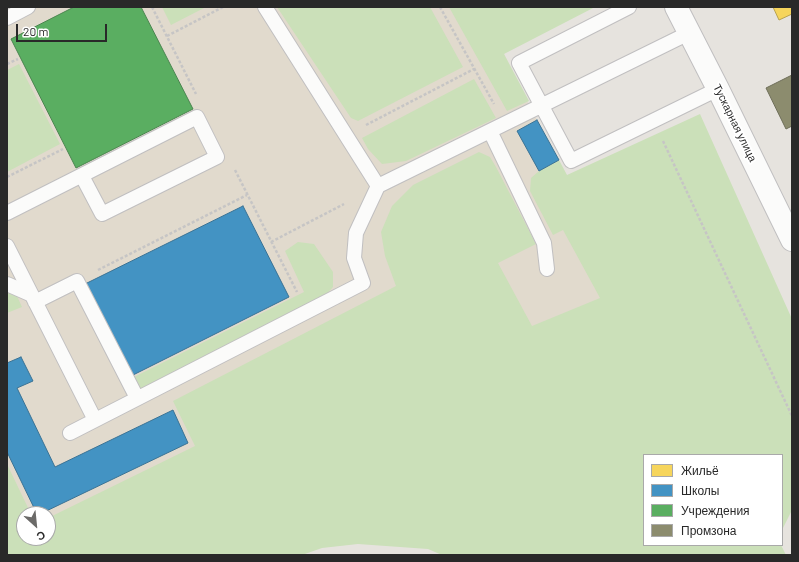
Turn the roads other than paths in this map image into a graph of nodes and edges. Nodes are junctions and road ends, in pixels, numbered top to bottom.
1 (28, 7) edge
2 (265, 7) edge
3 (629, 7) edge
4 (676, 7) edge
5 (7, 18) edge
6 (689, 33) junction
7 (718, 89) junction
8 (542, 106) junction
9 (490, 131) junction
10 (82, 176) junction
11 (378, 186) junction
12 (7, 213) edge
13 (792, 240) edge
14 (7, 246) edge
15 (547, 269) dead end
16 (7, 284) edge
17 (34, 298) junction
18 (137, 398) junction
19 (95, 420) junction
20 (70, 433) dead end

1 - 5 lane
2 - 11 lane
3 - 8 lane
4 - 6 street, Тускарная улица
6 - 7 street, Тускарная улица
6 - 8 lane
7 - 8 lane
7 - 13 street, Тускарная улица
8 - 9 lane
9 - 11 lane
9 - 15 lane
10 - 10 lane
10 - 12 lane
11 - 18 lane
14 - 17 lane
16 - 17 lane
17 - 18 lane
17 - 19 lane
18 - 19 lane
19 - 20 lane

